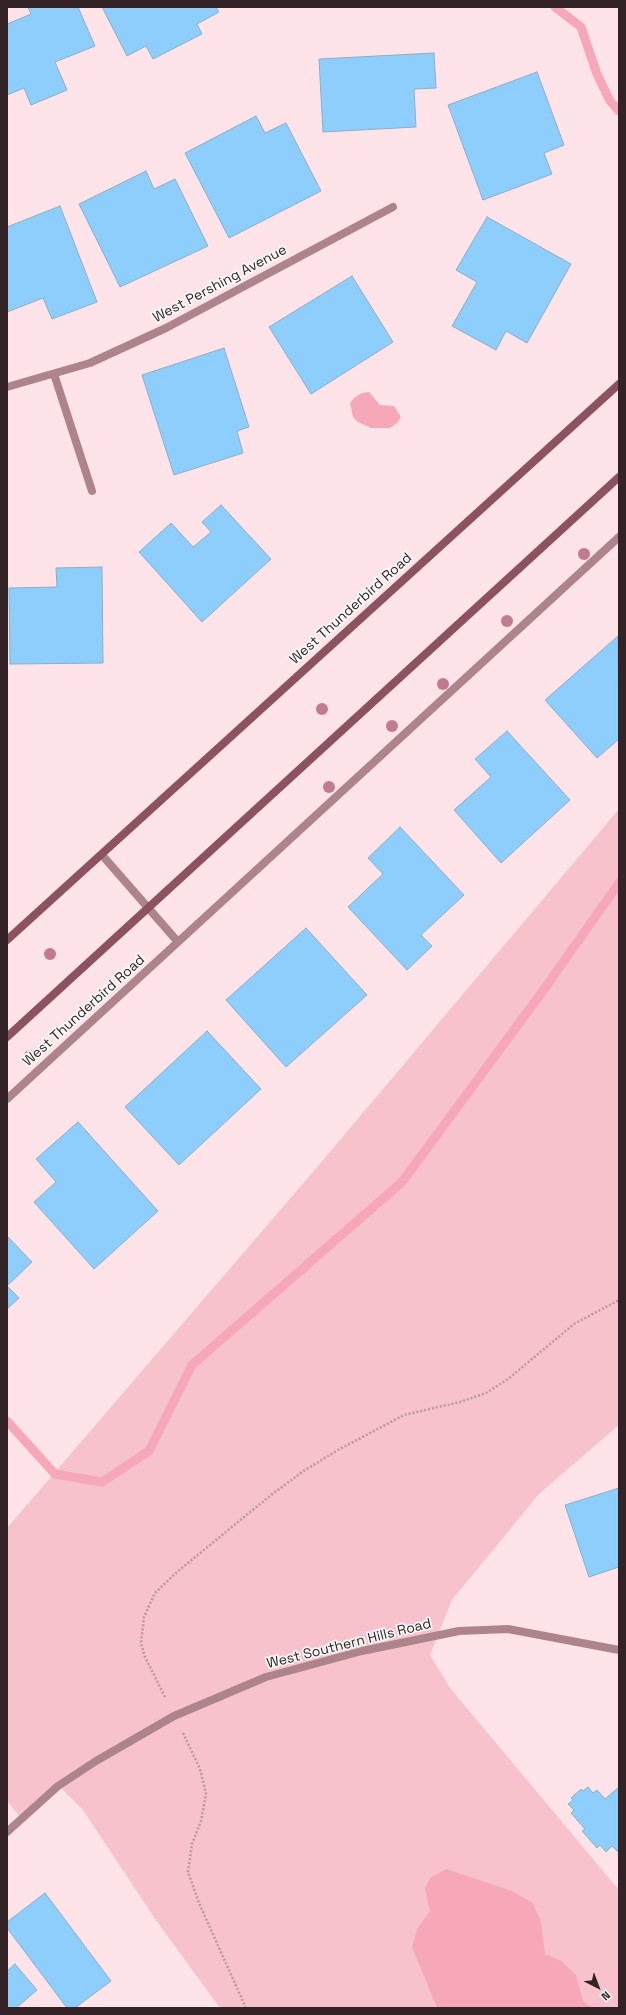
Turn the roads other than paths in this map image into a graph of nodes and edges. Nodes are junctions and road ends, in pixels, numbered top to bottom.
1 (393, 207) dead end
2 (54, 374) junction
3 (619, 384) edge
4 (7, 387) edge
5 (619, 477) edge
6 (92, 491) dead end
7 (619, 537) edge
8 (102, 855) junction
9 (149, 909) junction
10 (7, 940) edge
11 (178, 942) junction
12 (7, 1037) edge
13 (7, 1099) edge
14 (619, 1650) edge
15 (7, 1832) edge

1 - 2 street, West Pershing Avenue
2 - 4 street, West Pershing Avenue
2 - 6 street
3 - 8 main road, West Thunderbird Road
5 - 9 main road
7 - 11 street, West Thunderbird Road
8 - 9 street
8 - 10 main road, West Thunderbird Road
9 - 11 street
9 - 12 main road
11 - 13 street, West Thunderbird Road
14 - 15 street, West Southern Hills Road

